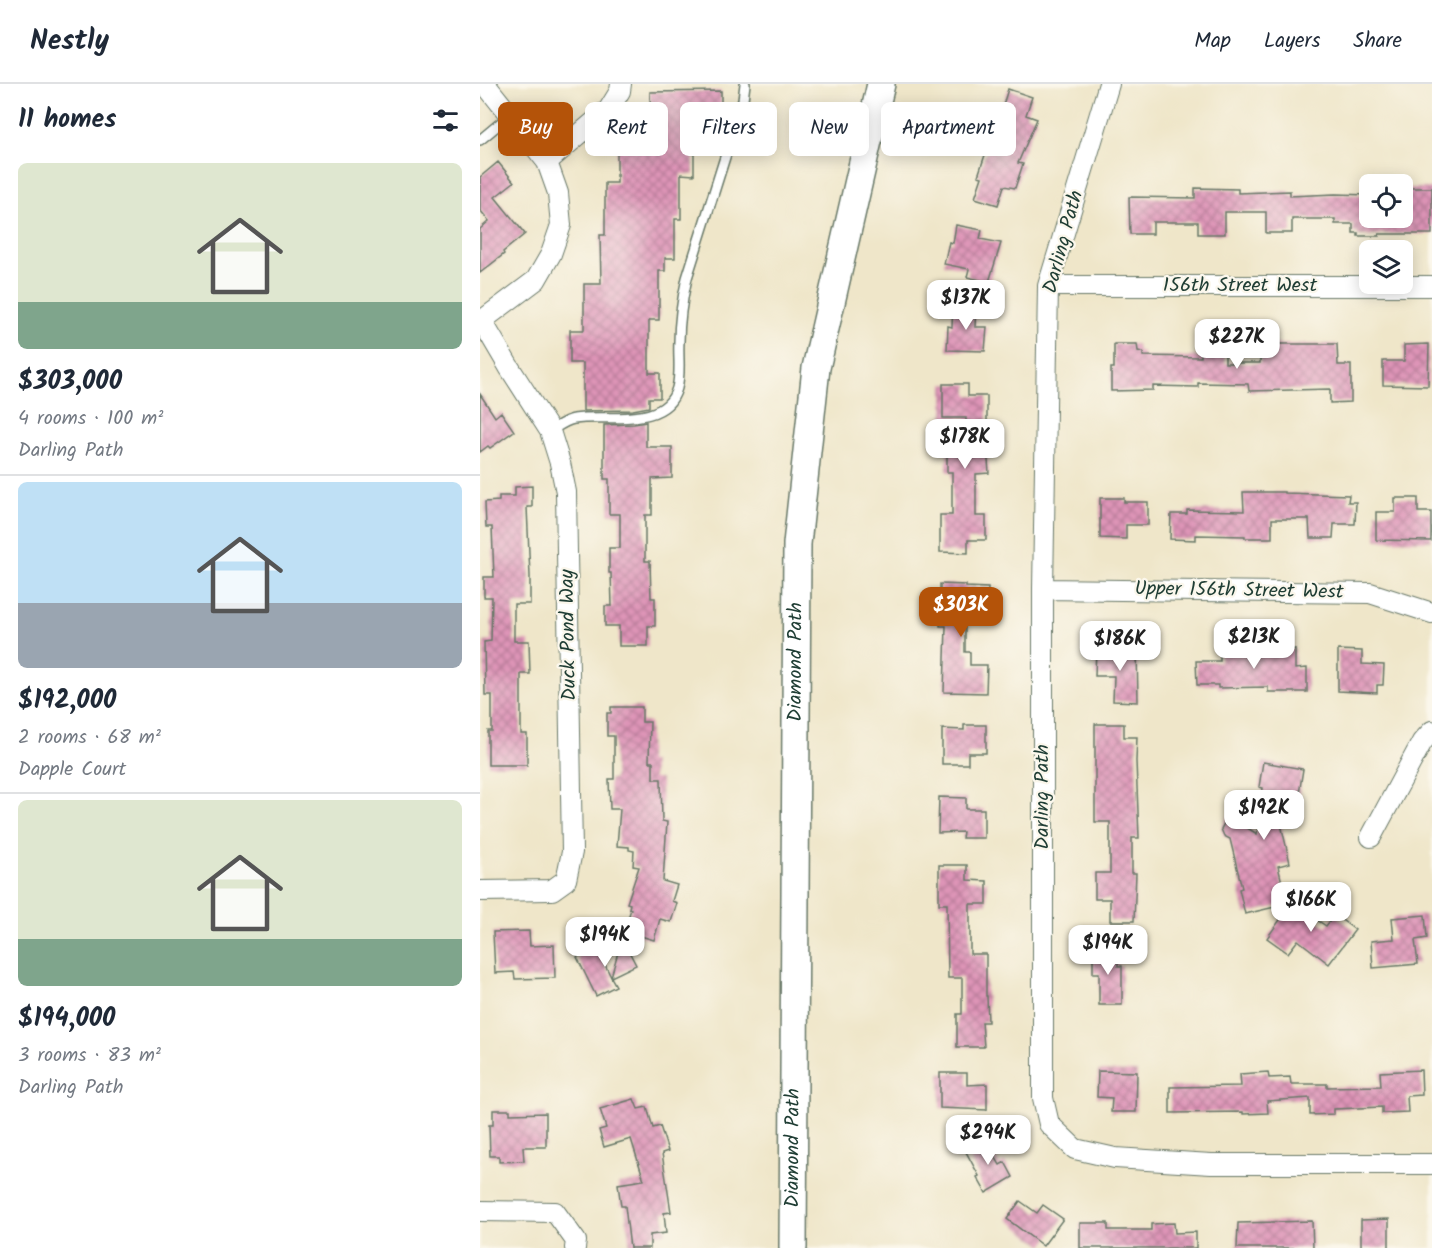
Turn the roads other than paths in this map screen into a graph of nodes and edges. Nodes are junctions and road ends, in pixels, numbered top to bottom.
1 (485, 84) edge
2 (621, 84) edge
3 (745, 84) edge
4 (880, 84) edge
5 (1108, 84) edge
6 (500, 102) edge
7 (498, 125) edge
8 (480, 140) edge
9 (542, 156) edge
10 (547, 162) junction
11 (1048, 285) junction
12 (1432, 286) edge
13 (481, 321) edge
14 (550, 431) junction
15 (1043, 589) junction
16 (1432, 613) edge
17 (1432, 731) edge
18 (1371, 837) dead end
19 (480, 891) edge
20 (1432, 1164) edge
21 (480, 1211) edge
22 (576, 1248) edge
23 (793, 1248) edge

1 - 6 street
2 - 10 street
3 - 14 lane
4 - 23 street, Diamond Path
5 - 11 street, Darling Path
7 - 8 lane
9 - 10 street
10 - 13 street
11 - 12 street, 156th Street West
11 - 15 street, Darling Path
13 - 14 street, Duck Pond Way
14 - 19 street, Duck Pond Way
15 - 16 street, Upper 156th Street West
15 - 20 street, Darling Path
17 - 18 street
21 - 22 street

